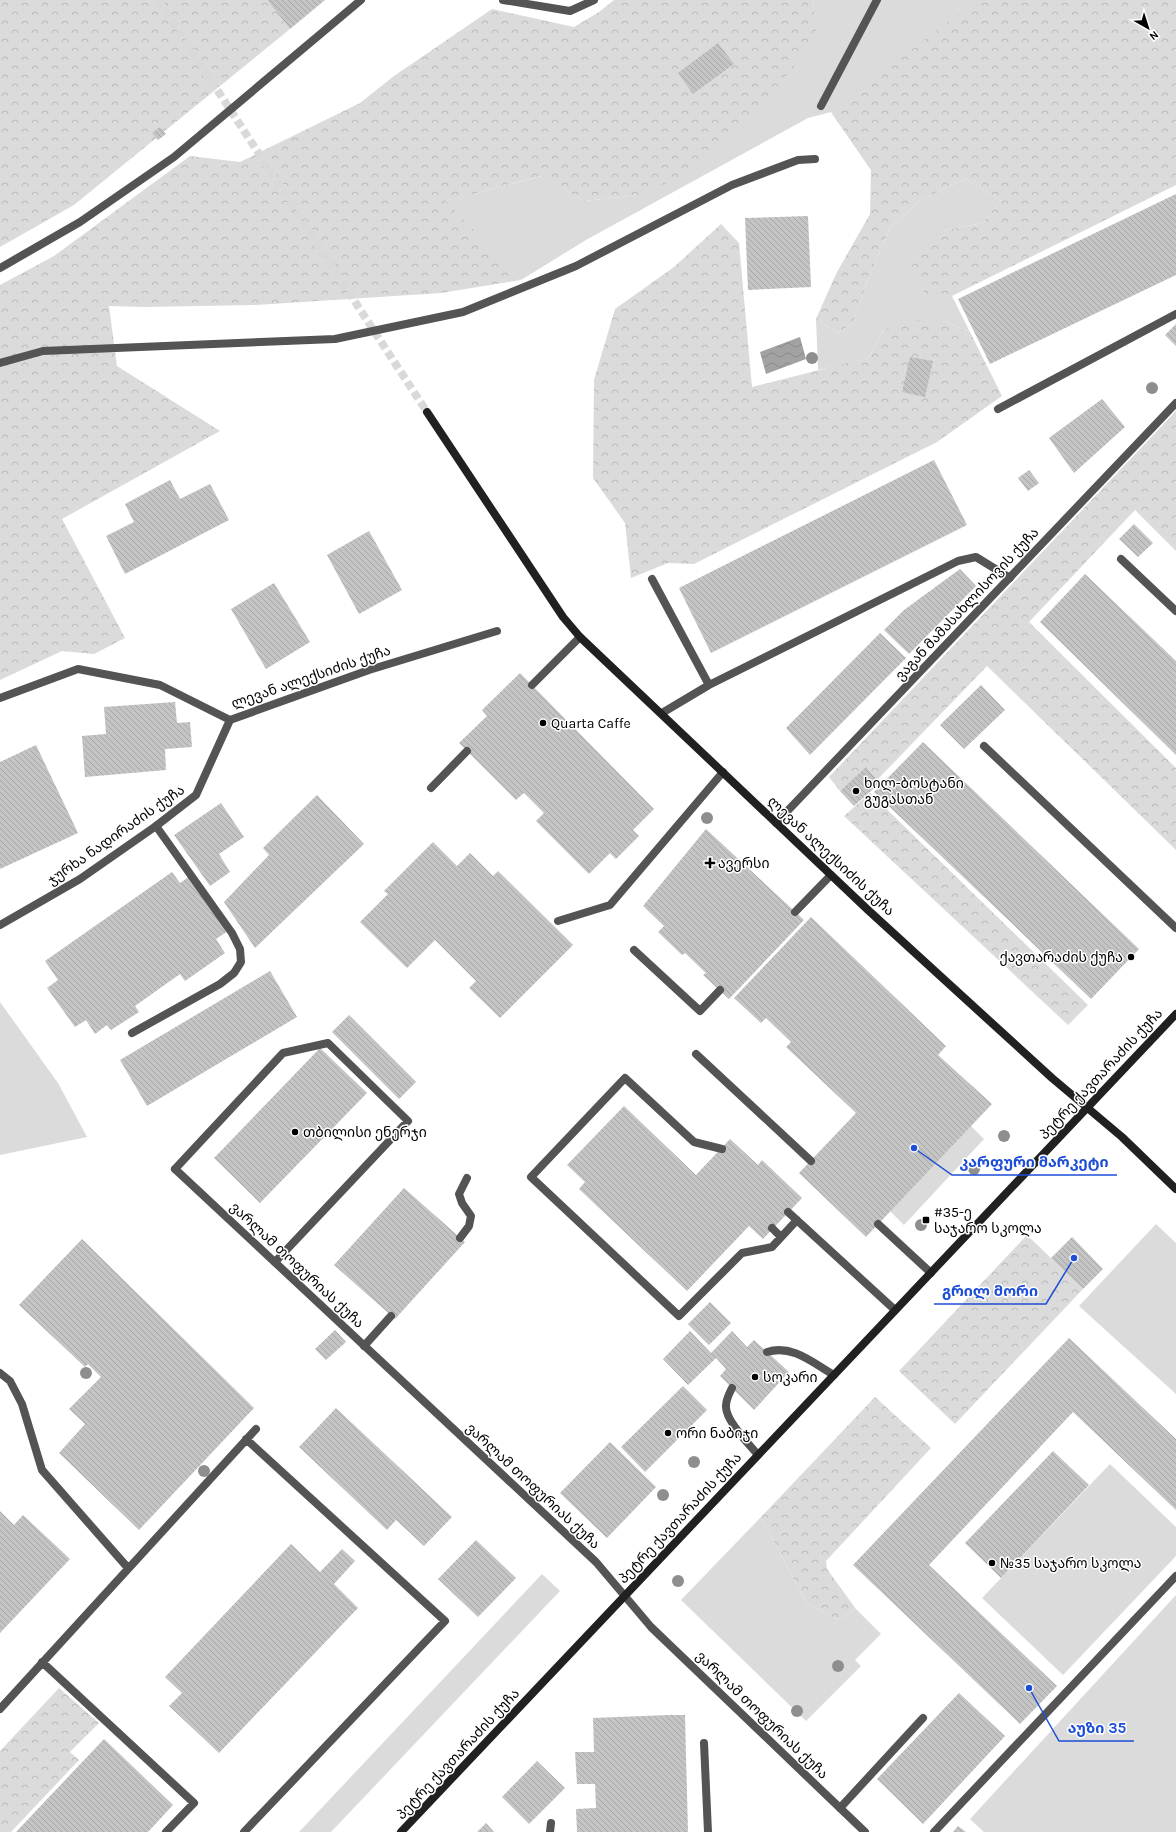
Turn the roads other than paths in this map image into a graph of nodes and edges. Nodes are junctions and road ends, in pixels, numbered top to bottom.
1 (361, 0) edge
2 (503, 0) edge
3 (594, 0) edge
4 (877, 0) edge
5 (821, 106) dead end
6 (814, 159) dead end
7 (0, 268) edge
8 (1176, 314) edge
9 (0, 363) edge
10 (1176, 403) edge
11 (998, 409) dead end
12 (427, 412) tunnel mouth
13 (1120, 559) dead end
14 (1010, 578) junction
15 (652, 579) dead end
16 (1176, 611) edge
17 (496, 631) dead end
18 (580, 637) junction
19 (709, 685) junction
20 (532, 686) dead end
21 (0, 698) edge
22 (662, 713) junction
23 (230, 720) junction
24 (984, 746) dead end
25 (467, 751) dead end
26 (723, 772) junction
27 (431, 788) dead end
28 (776, 823) junction
29 (156, 826) junction
30 (831, 875) junction
31 (795, 912) dead end
32 (558, 921) dead end
33 (0, 925) edge
34 (1176, 928) edge
35 (634, 950) dead end
36 (720, 990) dead end
37 (1176, 1014) edge
38 (132, 1033) dead end
39 (696, 1054) dead end
40 (1088, 1107) junction
41 (722, 1149) dead end
42 (811, 1160) dead end
43 (467, 1178) dead end
44 (1176, 1189) edge
45 (788, 1212) dead end
46 (797, 1220) junction
47 (878, 1224) dead end
48 (772, 1228) dead end
49 (781, 1237) junction
50 (460, 1238) dead end
51 (275, 1262) junction
52 (931, 1273) junction
53 (895, 1310) junction
54 (391, 1316) dead end
55 (364, 1346) junction
56 (767, 1352) dead end
57 (0, 1373) edge
58 (834, 1375) junction
59 (732, 1388) dead end
60 (256, 1429) dead end
61 (246, 1439) junction
62 (758, 1455) junction
63 (128, 1568) junction
64 (1176, 1576) edge
65 (624, 1597) junction
66 (42, 1662) junction
67 (0, 1709) edge
68 (923, 1718) dead end
69 (704, 1743) dead end
70 (840, 1808) junction
71 (551, 1823) dead end
72 (166, 1832) edge
73 (244, 1832) edge
74 (401, 1832) edge
75 (550, 1832) edge
76 (708, 1832) edge
77 (865, 1832) edge
78 (934, 1832) edge

1 - 7 street
2 - 3 street
4 - 5 street
6 - 9 street
8 - 11 street
10 - 14 street, ვაგან მამასახლისოვის ქუჩა
12 - 18 main road, ლევან ალექსიძის ქუჩა
13 - 16 street
14 - 19 street
14 - 28 street, ვაგან მამასახლისოვის ქუჩა
15 - 19 street
17 - 23 street, ლევან ალექსიძის ქუჩა
18 - 20 street
18 - 22 main road, ლევან ალექსიძის ქუჩა
19 - 22 street
21 - 23 street, ლევან ალექსიძის ქუჩა
22 - 26 main road, ლევან ალექსიძის ქუჩა
23 - 29 street, ჯურხა ნადირაძის ქუჩა
24 - 34 street
25 - 27 street
26 - 28 main road, ლევან ალექსიძის ქუჩა
26 - 32 street
28 - 30 main road, ლევან ალექსიძის ქუჩა
29 - 33 street, ჯურხა ნადირაძის ქუჩა
29 - 38 street
30 - 31 street
30 - 40 main road, ლევან ალექსიძის ქუჩა
35 - 36 street
37 - 40 main road, პეტრე ქავთარაძის ქუჩა
39 - 42 street
40 - 44 main road, ლევან ალექსიძის ქუჩა
40 - 52 main road, პეტრე ქავთარაძის ქუჩა
41 - 49 street
43 - 50 street
45 - 46 street
46 - 49 street
46 - 53 street
47 - 52 street
48 - 49 street
51 - 51 street, ვარლამ თოფურიას ქუჩა
51 - 55 street, ვარლამ თოფურიას ქუჩა
52 - 53 main road, პეტრე ქავთარაძის ქუჩა
53 - 58 main road, პეტრე ქავთარაძის ქუჩა
54 - 55 street
55 - 65 street, ვარლამ თოფურიას ქუჩა
56 - 58 street
57 - 63 street
58 - 62 main road, პეტრე ქავთარაძის ქუჩა
59 - 62 street
60 - 61 street
61 - 63 street
61 - 73 street
62 - 65 main road, პეტრე ქავთარაძის ქუჩა
63 - 66 street
64 - 78 street
65 - 70 street, ვარლამ თოფურიას ქუჩა
65 - 74 main road, პეტრე ქავთარაძის ქუჩა
66 - 67 street
66 - 72 street
68 - 70 street
69 - 76 street
70 - 77 street, ვარლამ თოფურიას ქუჩა
71 - 75 street

